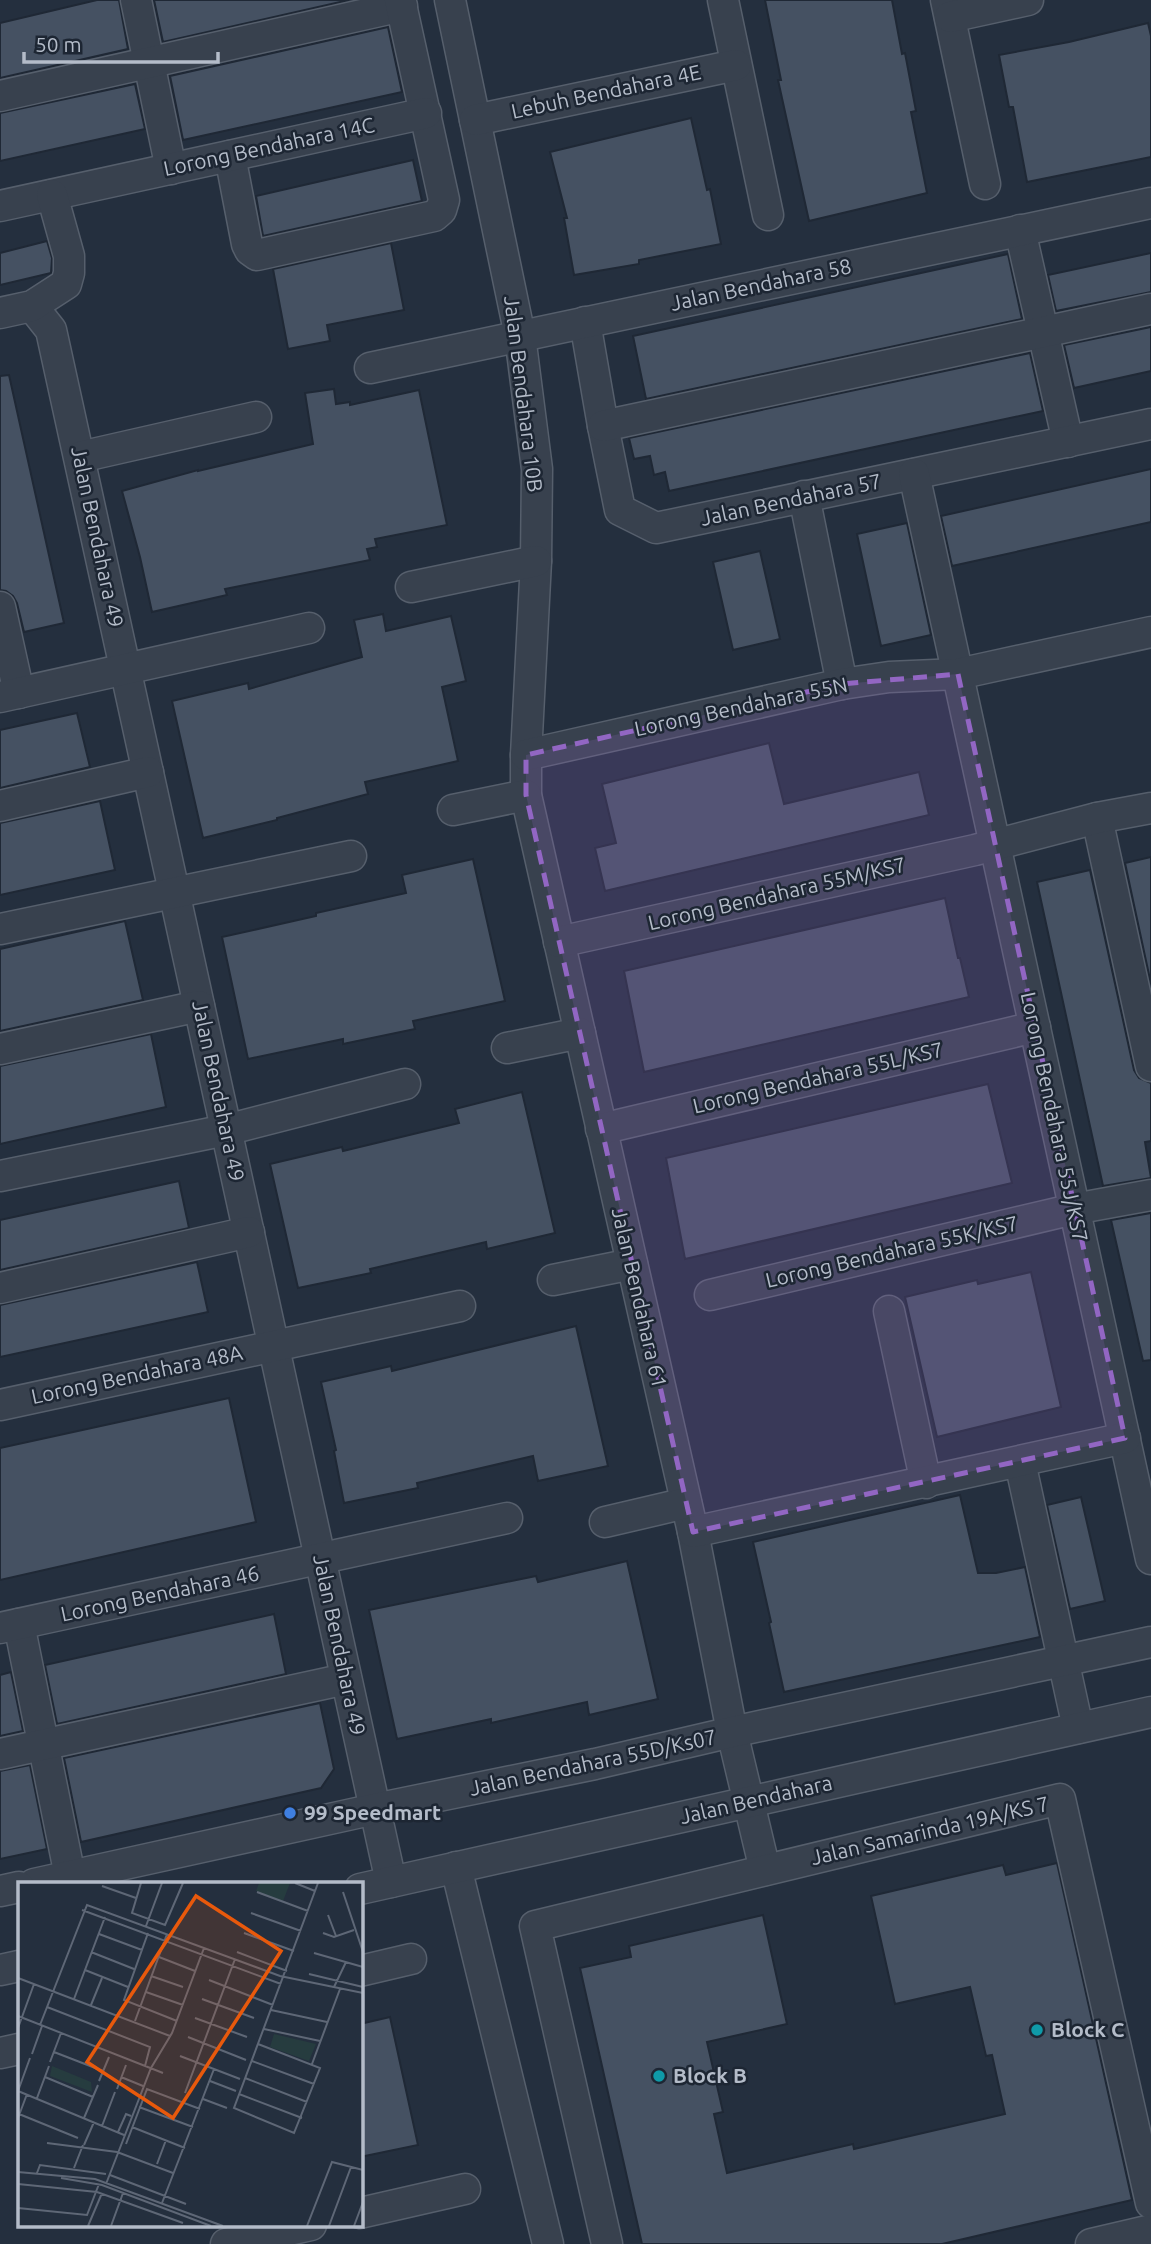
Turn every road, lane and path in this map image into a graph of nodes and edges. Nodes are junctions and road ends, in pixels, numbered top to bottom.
1 (136, 0) edge
2 (450, 0) edge
3 (723, 0) edge
4 (1028, 0) edge
5 (401, 3) edge
6 (948, 9) edge
7 (149, 63) junction
8 (736, 65) junction
9 (0, 96) edge
10 (426, 113) junction
11 (475, 120) junction
12 (230, 156) junction
13 (171, 169) junction
14 (985, 184) dead end
15 (52, 195) junction
16 (1151, 202) edge
17 (0, 206) edge
18 (768, 215) dead end
19 (1020, 230) junction
20 (32, 306) junction
21 (1151, 309) edge
22 (0, 313) edge
23 (585, 323) junction
24 (1043, 332) junction
25 (520, 336) junction
26 (370, 368) dead end
27 (256, 416) dead end
28 (1151, 424) edge
29 (603, 426) junction
30 (1068, 442) junction
31 (80, 457) junction
32 (914, 474) junction
33 (804, 496) junction
34 (536, 561) junction
35 (411, 587) dead end
36 (0, 607) edge
37 (309, 628) dead end
38 (1151, 632) edge
39 (126, 670) junction
40 (958, 674) junction
41 (842, 684) junction
42 (10, 695) edge
43 (526, 755) junction
44 (148, 772) junction
45 (526, 794) junction
46 (0, 806) edge
47 (1151, 808) edge
48 (453, 810) dead end
49 (1097, 818) junction
50 (995, 845) junction
51 (351, 856) dead end
52 (175, 893) junction
53 (0, 929) edge
54 (559, 942) junction
55 (199, 1006) junction
56 (1035, 1027) junction
57 (580, 1033) junction
58 (506, 1048) dead end
59 (0, 1049) edge
60 (1151, 1066) edge
61 (405, 1084) dead end
62 (226, 1129) junction
63 (601, 1129) junction
64 (0, 1177) edge
65 (1151, 1195) edge
66 (1074, 1209) junction
67 (249, 1233) junction
68 (632, 1264) junction
69 (553, 1280) dead end
70 (0, 1288) edge
71 (709, 1295) dead end
72 (460, 1306) dead end
73 (889, 1311) dead end
74 (273, 1345) junction
75 (0, 1405) edge
76 (1125, 1438) junction
77 (1020, 1462) junction
78 (926, 1483) junction
79 (686, 1503) junction
80 (507, 1518) dead end
81 (1147, 1519) edge
82 (606, 1522) dead end
83 (692, 1532) junction
84 (1151, 1559) edge
85 (320, 1560) junction
86 (10, 1626) edge
87 (1151, 1642) edge
88 (1065, 1660) junction
89 (346, 1679) junction
90 (1151, 1712) edge
91 (1078, 1728) junction
92 (732, 1732) junction
93 (44, 1745) junction
94 (0, 1755) edge
95 (749, 1801) junction
96 (375, 1809) junction
97 (456, 1867) junction
98 (765, 1870) junction
99 (70, 1876) junction
100 (43, 1882) edge
101 (390, 1882) junction
102 (18, 1887) edge
103 (362, 1889) edge
104 (0, 1891) edge
105 (411, 1959) dead end
106 (18, 1966) edge
107 (0, 1970) edge
108 (362, 1971) edge
109 (18, 2049) edge
110 (0, 2053) edge
111 (465, 2189) dead end
112 (1151, 2203) edge
113 (362, 2213) edge
114 (306, 2226) edge
115 (1151, 2230) edge
116 (226, 2244) edge
117 (548, 2244) edge
118 (607, 2244) edge
119 (1091, 2244) edge

1 - 7 street
2 - 11 street, Jalan Bendahara 10B
3 - 8 street
4 - 6 street
5 - 7 street
5 - 10 street
6 - 14 street
7 - 9 street
7 - 13 street
8 - 11 street, Lebuh Bendahara 4E
8 - 18 street
10 - 12 street, Lorong Bendahara 14C
10 - 12 street
11 - 25 street, Jalan Bendahara 10B
12 - 13 street, Lorong Bendahara 14C
13 - 15 street, Lorong Bendahara 14C
15 - 17 street, Lorong Bendahara 14C
15 - 20 street
16 - 19 street, Jalan Bendahara 58
19 - 23 street, Jalan Bendahara 58
19 - 24 street
20 - 22 street
20 - 31 street, Jalan Bendahara 49
21 - 24 street
23 - 25 street, Jalan Bendahara 58
23 - 29 street, Jalan Bendahara 57
24 - 29 street
24 - 30 street
25 - 26 street, Jalan Bendahara 58
25 - 34 street, Jalan Bendahara 10B
27 - 31 street
28 - 30 street, Jalan Bendahara 57
29 - 33 street, Jalan Bendahara 57
30 - 32 street, Jalan Bendahara 57
31 - 39 street, Jalan Bendahara 49
32 - 33 street, Jalan Bendahara 57
32 - 40 street, Lorong Bendahara 55J/KS7
33 - 41 street
34 - 35 street
34 - 43 street, Jalan Bendahara 10B
36 - 42 street
37 - 39 street
38 - 40 street, Lorong Bendahara 55N
39 - 42 street
39 - 44 street, Jalan Bendahara 49
40 - 41 street, Lorong Bendahara 55N
40 - 50 street, Lorong Bendahara 55J/KS7
41 - 43 street, Lorong Bendahara 55N
43 - 45 street, Jalan Bendahara 10B
44 - 46 street
44 - 52 street, Jalan Bendahara 49
45 - 48 street
45 - 54 street, Jalan Bendahara 61
47 - 49 street, Lorong Bendahara 55M/KS7
49 - 50 street, Lorong Bendahara 55M/KS7
49 - 60 street
50 - 54 street, Lorong Bendahara 55M/KS7
50 - 56 street, Lorong Bendahara 55J/KS7
51 - 52 street
52 - 53 street
52 - 55 street, Jalan Bendahara 49
54 - 57 street, Jalan Bendahara 61
55 - 59 street
55 - 62 street, Jalan Bendahara 49
56 - 63 street, Lorong Bendahara 55L/KS7
56 - 66 street, Lorong Bendahara 55J/KS7
57 - 58 street
57 - 63 street, Jalan Bendahara 61
61 - 62 street
62 - 64 street
62 - 67 street, Jalan Bendahara 49
63 - 68 street, Jalan Bendahara 61
65 - 66 street, Lorong Bendahara 55K/KS7
66 - 71 street, Lorong Bendahara 55K/KS7
66 - 76 street, Lorong Bendahara 55J/KS7
67 - 70 street
67 - 74 street, Jalan Bendahara 49
68 - 69 street
68 - 79 street, Jalan Bendahara 61
72 - 74 street, Lorong Bendahara 48A
73 - 78 street
74 - 75 street, Lorong Bendahara 48A
74 - 85 street, Jalan Bendahara 49
76 - 77 street
76 - 81 street, Lorong Bendahara 55J/KS7
77 - 78 street
77 - 88 street
78 - 83 street
79 - 82 street
79 - 83 street, Jalan Bendahara 61
80 - 85 street, Lorong Bendahara 46
81 - 84 street, Lorong Bendahara 55J/KS7
83 - 92 street, Jalan Bendahara 61
85 - 86 street, Lorong Bendahara 46
85 - 89 street, Jalan Bendahara 49
86 - 93 street
87 - 88 street, Jalan Bendahara 55D/Ks07
88 - 91 street
88 - 92 street, Jalan Bendahara 55D/Ks07
89 - 93 street
89 - 96 street, Jalan Bendahara 49
90 - 91 street, Jalan Bendahara
91 - 95 street, Jalan Bendahara
92 - 95 street, Jalan Bendahara 61
92 - 96 street, Jalan Bendahara 55D/Ks07
93 - 94 street
93 - 99 street
95 - 97 street, Jalan Bendahara
95 - 98 street
96 - 99 street, Jalan Bendahara 55D/Ks07
96 - 101 street, Jalan Bendahara 49
97 - 101 street, Jalan Bendahara
97 - 117 street
98 - 112 street, Jalan Samarinda 19A/KS 7
98 - 118 street, Jalan Samarinda 19A/KS 7
99 - 100 street, Jalan Bendahara 55D/Ks07
101 - 103 street, Jalan Bendahara
102 - 104 street
105 - 108 street
106 - 107 street
109 - 110 street
111 - 113 street
114 - 116 street
115 - 119 street

